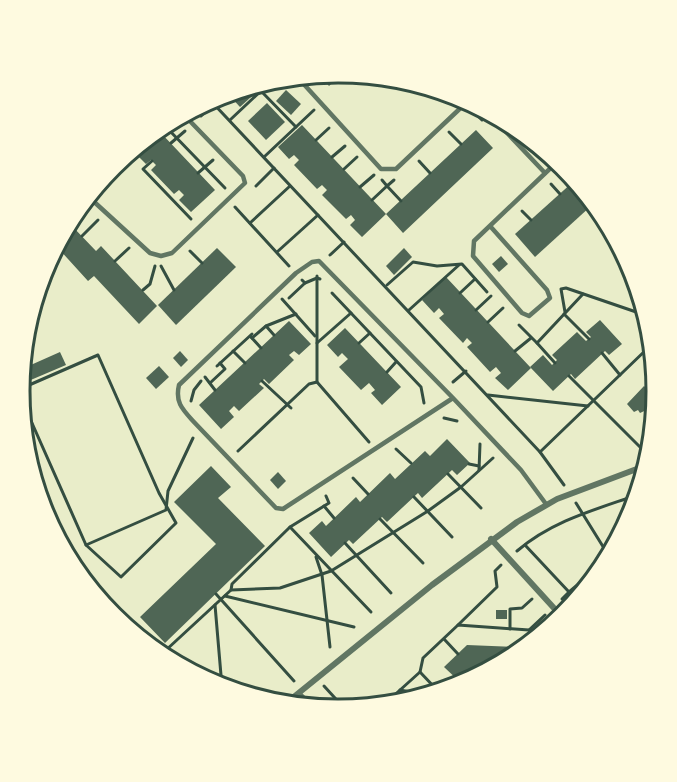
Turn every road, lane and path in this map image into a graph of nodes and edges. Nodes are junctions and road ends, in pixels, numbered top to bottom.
1 (304, 84) edge
2 (262, 92) edge
3 (259, 93) edge
4 (307, 103) dead end
5 (217, 107) edge
6 (461, 108) edge
7 (314, 110) junction
8 (320, 116) dead end
9 (190, 121) edge
10 (229, 121) junction
11 (325, 122) dead end
12 (455, 124) dead end
13 (296, 127) junction
14 (448, 131) junction
15 (171, 132) edge
16 (506, 132) edge
17 (440, 138) dead end
18 (316, 140) dead end
19 (460, 144) dead end
20 (220, 153) junction
21 (425, 153) dead end
22 (358, 156) junction
23 (264, 157) junction
24 (333, 158) dead end
25 (418, 160) junction
26 (152, 161) dead end
27 (364, 162) dead end
28 (205, 167) junction
29 (410, 167) dead end
30 (551, 167) edge
31 (369, 168) dead end
32 (344, 169) dead end
33 (198, 173) dead end
34 (402, 173) dead end
35 (430, 173) dead end
36 (545, 173) junction
37 (375, 174) junction
38 (547, 180) dead end
39 (290, 186) junction
40 (387, 186) junction
41 (360, 187) dead end
42 (560, 194) dead end
43 (229, 199) junction
44 (372, 200) dead end
45 (400, 201) dead end
46 (95, 202) edge
47 (234, 206) dead end
48 (519, 207) dead end
49 (318, 215) junction
50 (98, 220) dead end
51 (531, 220) dead end
52 (250, 223) dead end
53 (490, 226) junction
54 (199, 227) junction
55 (82, 236) dead end
56 (129, 248) dead end
57 (189, 249) dead end
58 (277, 252) dead end
59 (473, 256) junction
60 (115, 261) dead end
61 (202, 263) dead end
62 (462, 264) junction
63 (317, 278) junction
64 (475, 279) junction
65 (305, 283) dead end
66 (325, 285) dead end
67 (386, 286) junction
68 (143, 290) dead end
69 (174, 290) dead end
70 (331, 292) dead end
71 (460, 292) dead end
72 (275, 293) junction
73 (583, 294) junction
74 (491, 296) junction
75 (409, 310) junction
76 (476, 310) dead end
77 (636, 312) edge
78 (351, 313) junction
79 (564, 313) junction
80 (296, 314) junction
81 (488, 322) dead end
82 (518, 323) dead end
83 (264, 324) junction
84 (370, 333) junction
85 (274, 335) dead end
86 (317, 338) junction
87 (531, 338) junction
88 (589, 339) dead end
89 (317, 343) junction
90 (359, 343) dead end
91 (537, 343) junction
92 (261, 348) dead end
93 (233, 351) dead end
94 (515, 351) dead end
95 (644, 352) edge
96 (602, 353) dead end
97 (396, 362) junction
98 (220, 363) dead end
99 (244, 363) dead end
100 (555, 363) dead end
101 (387, 372) dead end
102 (620, 375) junction
103 (569, 376) dead end
104 (205, 377) dead end
105 (262, 381) dead end
106 (317, 382) junction
107 (210, 383) junction
108 (30, 384) edge
109 (215, 390) dead end
110 (487, 394) junction
111 (453, 398) junction
112 (593, 400) junction
113 (424, 404) dead end
114 (286, 406) junction
115 (588, 406) junction
116 (291, 408) dead end
117 (438, 420) dead end
118 (32, 423) edge
119 (465, 429) dead end
120 (378, 436) dead end
121 (473, 437) dead end
122 (369, 443) junction
123 (404, 443) dead end
124 (230, 444) dead end
125 (480, 444) junction
126 (190, 445) dead end
127 (641, 448) edge
128 (360, 449) dead end
129 (374, 449) junction
130 (396, 449) junction
131 (237, 452) junction
132 (540, 452) junction
133 (493, 458) junction
134 (245, 460) dead end
135 (411, 464) dead end
136 (469, 464) dead end
137 (500, 465) dead end
138 (479, 469) junction
139 (637, 469) edge
140 (362, 472) dead end
141 (448, 474) dead end
142 (353, 478) junction
143 (345, 483) dead end
144 (461, 487) junction
145 (330, 493) dead end
146 (570, 493) junction
147 (368, 494) dead end
148 (414, 497) dead end
149 (628, 498) edge
150 (546, 504) junction
151 (166, 505) junction
152 (324, 506) junction
153 (481, 508) dead end
154 (428, 511) junction
155 (582, 514) junction
156 (334, 518) dead end
157 (380, 519) dead end
158 (290, 527) junction
159 (393, 533) junction
160 (452, 537) dead end
161 (491, 539) junction
162 (345, 543) dead end
163 (86, 545) junction
164 (525, 545) junction
165 (604, 548) edge
166 (316, 555) junction
167 (357, 555) junction
168 (509, 559) junction
169 (423, 563) dead end
170 (331, 571) junction
171 (322, 575) junction
172 (556, 577) junction
173 (579, 584) edge
174 (231, 590) junction
175 (539, 592) junction
176 (569, 592) junction
177 (391, 593) dead end
178 (216, 594) dead end
179 (223, 598) junction
180 (563, 602) edge
181 (215, 604) junction
182 (553, 607) junction
183 (556, 610) edge
184 (371, 612) dead end
185 (328, 623) junction
186 (458, 626) junction
187 (354, 627) dead end
188 (510, 629) junction
189 (529, 630) joint
190 (444, 639) junction
191 (330, 647) dead end
192 (168, 648) edge
193 (458, 654) dead end
194 (420, 672) junction
195 (221, 676) edge
196 (294, 681) dead end
197 (432, 685) edge
198 (400, 690) junction
199 (408, 692) edge
200 (299, 693) junction
201 (395, 695) edge
202 (295, 696) edge
203 (304, 698) edge

1 - 6 lane
2 - 13 path
3 - 10 path
4 - 7 path
5 - 10 path
7 - 8 path
7 - 13 path
9 - 20 lane
10 - 23 path
11 - 18 path
12 - 14 path
13 - 23 path
14 - 17 path
14 - 19 path
15 - 28 path
16 - 36 lane
20 - 28 path
20 - 43 lane
21 - 25 path
22 - 24 path
22 - 27 path
22 - 32 path
23 - 39 path
25 - 29 path
25 - 35 path
26 - 54 path
28 - 33 path
28 - 43 path
30 - 36 lane
31 - 37 path
34 - 40 path
36 - 53 lane
37 - 40 path
37 - 41 path
38 - 42 path
39 - 49 path
39 - 52 path
40 - 44 path
40 - 45 path
43 - 47 path
43 - 54 lane
46 - 54 lane
48 - 51 path
49 - 58 path
49 - 67 path
50 - 55 path
53 - 59 lane
53 - 59 lane
56 - 60 path
57 - 61 path
59 - 62 path
62 - 64 path
62 - 67 path
62 - 75 path
63 - 65 path
63 - 66 path
63 - 86 path
64 - 71 path
64 - 74 path
67 - 75 path
68 - 69 path
70 - 78 path
72 - 80 path
72 - 111 lane
72 - 129 lane
73 - 77 path
73 - 79 path
73 - 79 path
74 - 76 path
74 - 81 path
75 - 110 path
78 - 84 path
78 - 89 path
79 - 88 path
79 - 91 path
80 - 83 path
80 - 86 path
82 - 87 path
83 - 85 path
83 - 92 path
84 - 90 path
84 - 97 path
86 - 89 path
87 - 91 path
87 - 94 path
89 - 106 path
91 - 100 path
93 - 99 path
95 - 102 path
96 - 102 path
97 - 101 path
97 - 113 path
98 - 107 path
102 - 112 path
103 - 112 path
104 - 107 path
105 - 114 path
106 - 114 path
106 - 122 path
107 - 109 path
108 - 151 path
110 - 115 path
110 - 132 path
111 - 129 lane
111 - 150 lane
112 - 115 path
112 - 127 path
114 - 116 path
114 - 131 path
115 - 132 path
117 - 119 path
118 - 163 path
120 - 122 path
121 - 125 path
122 - 128 path
122 - 129 path
123 - 130 path
124 - 131 path
125 - 133 path
125 - 138 path
126 - 151 path
129 - 130 path
130 - 135 path
131 - 134 path
132 - 146 path
133 - 137 path
133 - 138 path
136 - 138 path
138 - 144 path
139 - 146 street
140 - 142 path
141 - 144 path
142 - 143 path
142 - 147 path
144 - 153 path
144 - 154 path
145 - 152 path
146 - 150 street
146 - 155 path
148 - 154 path
149 - 155 path
150 - 161 street
151 - 163 path
151 - 163 path
152 - 156 path
152 - 158 path
154 - 159 path
154 - 160 path
155 - 164 path
155 - 165 path
157 - 159 path
158 - 166 path
158 - 174 path
159 - 167 path
159 - 169 path
161 - 168 street
161 - 200 street
162 - 167 path
164 - 168 path
164 - 172 path
166 - 170 path
166 - 171 path
167 - 170 path
167 - 177 path
168 - 175 street
168 - 186 path
170 - 171 path
170 - 184 path
171 - 174 path
171 - 185 path
172 - 175 path
172 - 176 path
173 - 176 path
174 - 179 path
175 - 182 street
175 - 188 path
176 - 180 path
178 - 179 path
179 - 181 path
179 - 185 path
179 - 196 path
181 - 192 path
181 - 195 path
182 - 183 street
182 - 189 path
185 - 187 path
185 - 191 path
186 - 188 path
186 - 190 path
188 - 189 path
190 - 193 path
190 - 194 path
194 - 197 path
194 - 198 path
198 - 199 path
198 - 201 path
200 - 202 street
200 - 203 lane

